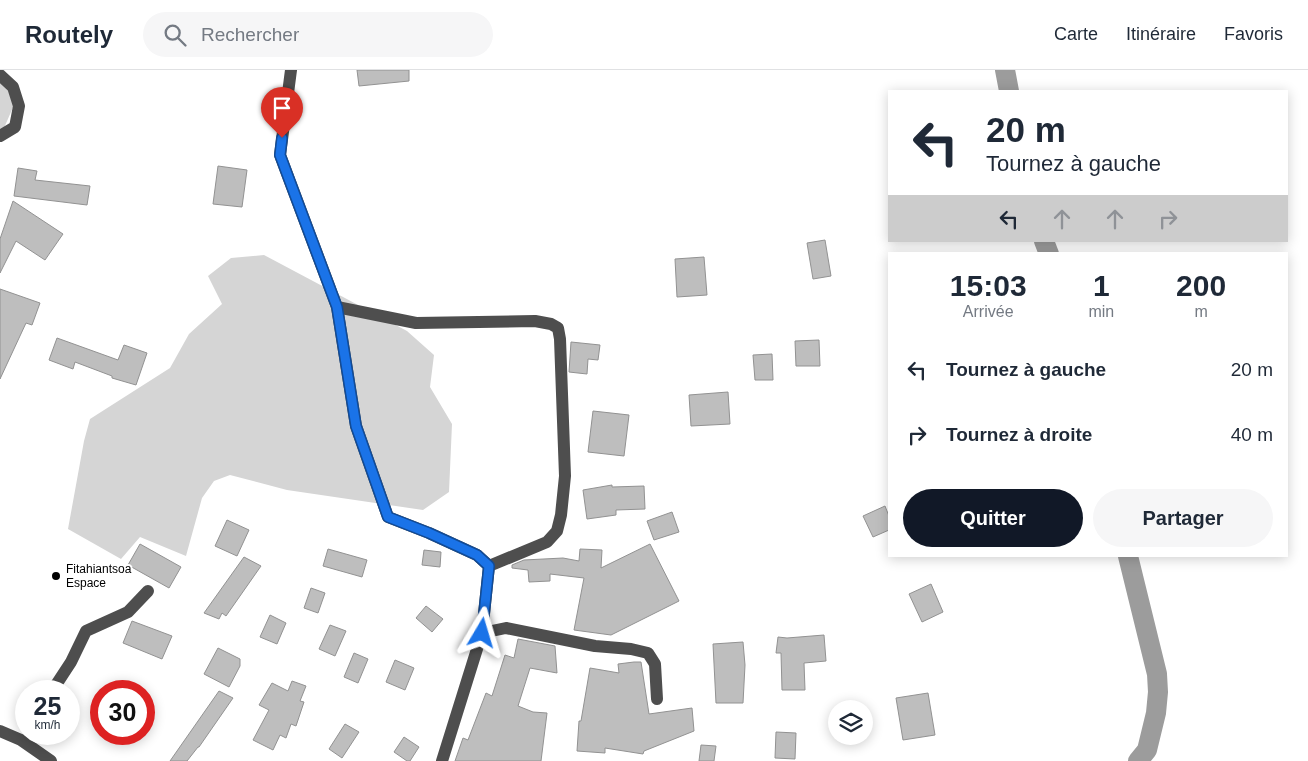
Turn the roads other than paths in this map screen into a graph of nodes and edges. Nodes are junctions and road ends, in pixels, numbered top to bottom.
1 (291, 70) edge
2 (0, 75) edge
3 (0, 136) edge
4 (337, 307) junction
5 (489, 566) junction
6 (148, 591) dead end
7 (482, 633) junction
8 (59, 680) edge
9 (657, 699) dead end
10 (0, 731) edge
11 (15, 734) edge
12 (34, 745) edge
13 (51, 761) edge
14 (442, 761) edge

1 - 4 street
2 - 3 street
4 - 5 street
4 - 5 street
5 - 7 street
6 - 8 street
7 - 9 street
7 - 14 street
10 - 11 street
12 - 13 street

